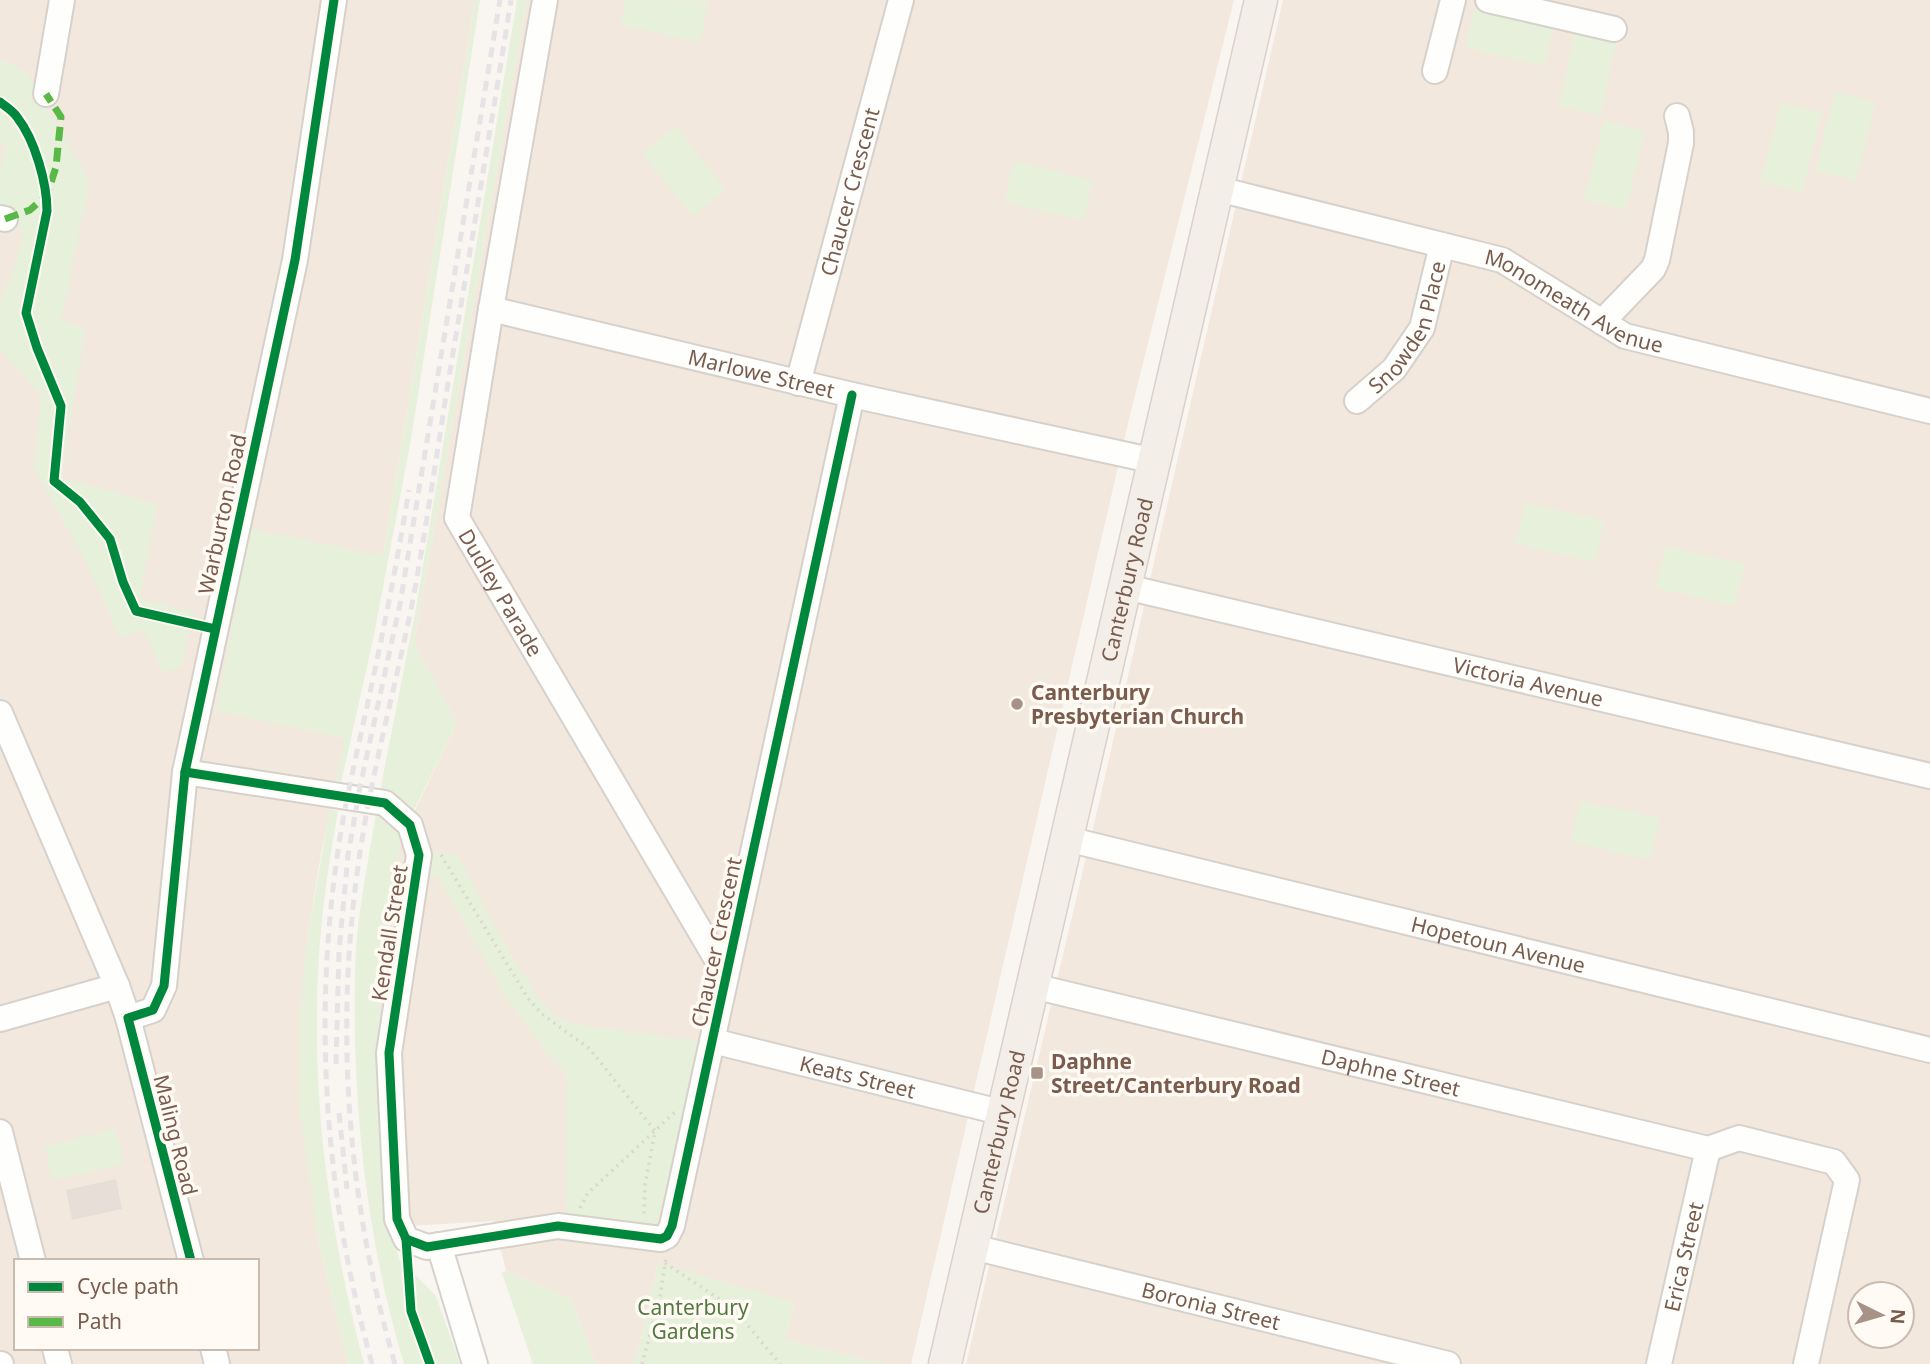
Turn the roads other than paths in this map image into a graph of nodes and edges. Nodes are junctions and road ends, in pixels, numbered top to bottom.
1 (61, 0) edge
2 (334, 0) edge
3 (545, 0) edge
4 (901, 0) edge
5 (1261, 0) edge
6 (1453, 0) edge
7 (1488, 0) edge
8 (1614, 29) dead end
9 (1436, 71) dead end
10 (46, 94) dead end
11 (1677, 116) dead end
12 (1218, 189) junction
13 (1442, 245) junction
14 (491, 309) junction
15 (1602, 322) junction
16 (798, 383) junction
17 (852, 395) junction
18 (1357, 401) dead end
19 (1930, 411) edge
20 (1155, 461) junction
21 (1126, 587) junction
22 (0, 713) edge
23 (185, 772) junction
24 (1930, 776) edge
25 (1067, 839) junction
26 (726, 975) junction
27 (117, 985) junction
28 (1033, 986) junction
29 (128, 1018) junction
30 (0, 1019) edge
31 (712, 1041) junction
32 (1930, 1050) edge
33 (1003, 1113) junction
34 (0, 1132) edge
35 (1708, 1149) junction
36 (9, 1199) edge
37 (439, 1245) junction
38 (973, 1247) junction
39 (32, 1259) edge
40 (190, 1259) edge
41 (475, 1364) edge
42 (945, 1364) edge
43 (1448, 1364) edge
44 (1659, 1364) edge
45 (1806, 1364) edge

1 - 10 street
2 - 23 street, Warburton Road
3 - 14 street, Dudley Parade
4 - 16 street, Chaucer Crescent
5 - 12 main road, Canterbury Road
6 - 9 street
7 - 8 street
11 - 15 street
12 - 13 street, Monomeath Avenue
12 - 20 main road, Canterbury Road
13 - 15 street, Monomeath Avenue
13 - 18 street, Snowden Place
14 - 16 street, Marlowe Street
14 - 26 street, Dudley Parade
15 - 19 street, Monomeath Avenue
16 - 17 street, Marlowe Street
17 - 20 street, Marlowe Street
17 - 26 street, Chaucer Crescent
20 - 21 main road, Canterbury Road
21 - 24 street, Victoria Avenue
21 - 25 main road, Canterbury Road
22 - 27 street, Maling Road
23 - 29 street, Warburton Road
23 - 37 street, Kendall Street
25 - 28 main road, Canterbury Road
25 - 32 street, Hopetoun Avenue
26 - 31 street, Chaucer Crescent
27 - 29 street, Maling Road
27 - 30 street
28 - 33 main road, Canterbury Road
28 - 35 street, Daphne Street
29 - 40 street, Maling Road
31 - 33 street, Keats Street
31 - 37 street, Chaucer Crescent
33 - 38 main road, Canterbury Road
34 - 36 street
35 - 44 street, Erica Street
35 - 45 street
36 - 39 street
37 - 41 street
38 - 42 main road, Canterbury Road
38 - 43 street, Boronia Street

